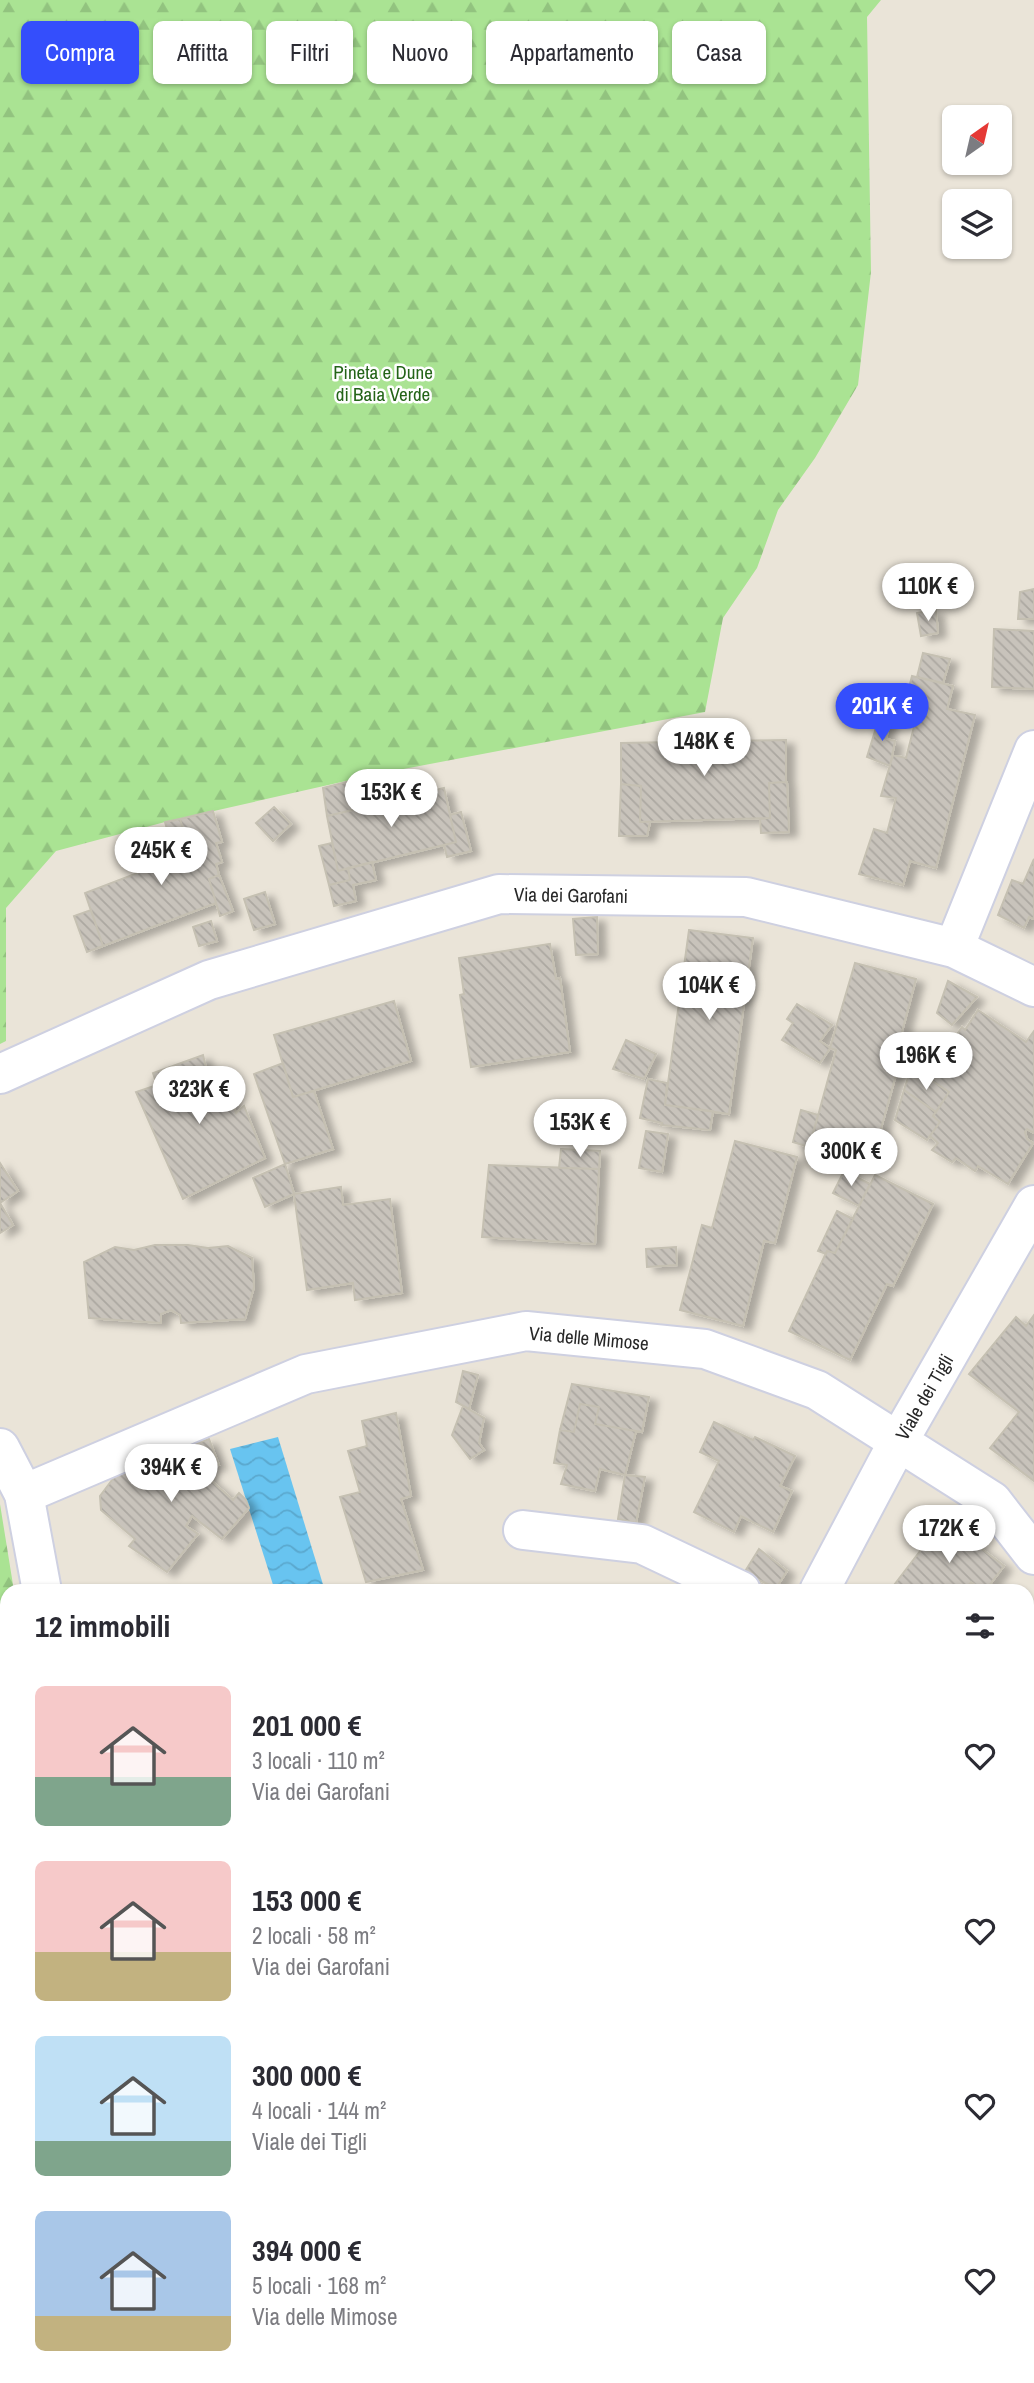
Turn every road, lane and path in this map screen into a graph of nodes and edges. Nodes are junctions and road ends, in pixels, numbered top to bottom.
1 (1034, 750) edge
2 (954, 948) junction
3 (1034, 986) edge
4 (0, 1074) edge
5 (1034, 1205) edge
6 (898, 1442) junction
7 (0, 1448) edge
8 (24, 1494) junction
9 (523, 1530) dead end
10 (1034, 1555) edge
11 (41, 1584) edge
12 (726, 1584) edge
13 (823, 1584) edge

1 - 2 street
2 - 3 street, Via dei Garofani
2 - 4 street, Via dei Garofani
5 - 6 street, Viale dei Tigli
6 - 8 street, Via delle Mimose
6 - 10 street, Via delle Mimose
6 - 13 street, Viale dei Tigli
7 - 8 street
8 - 11 street
9 - 12 street

